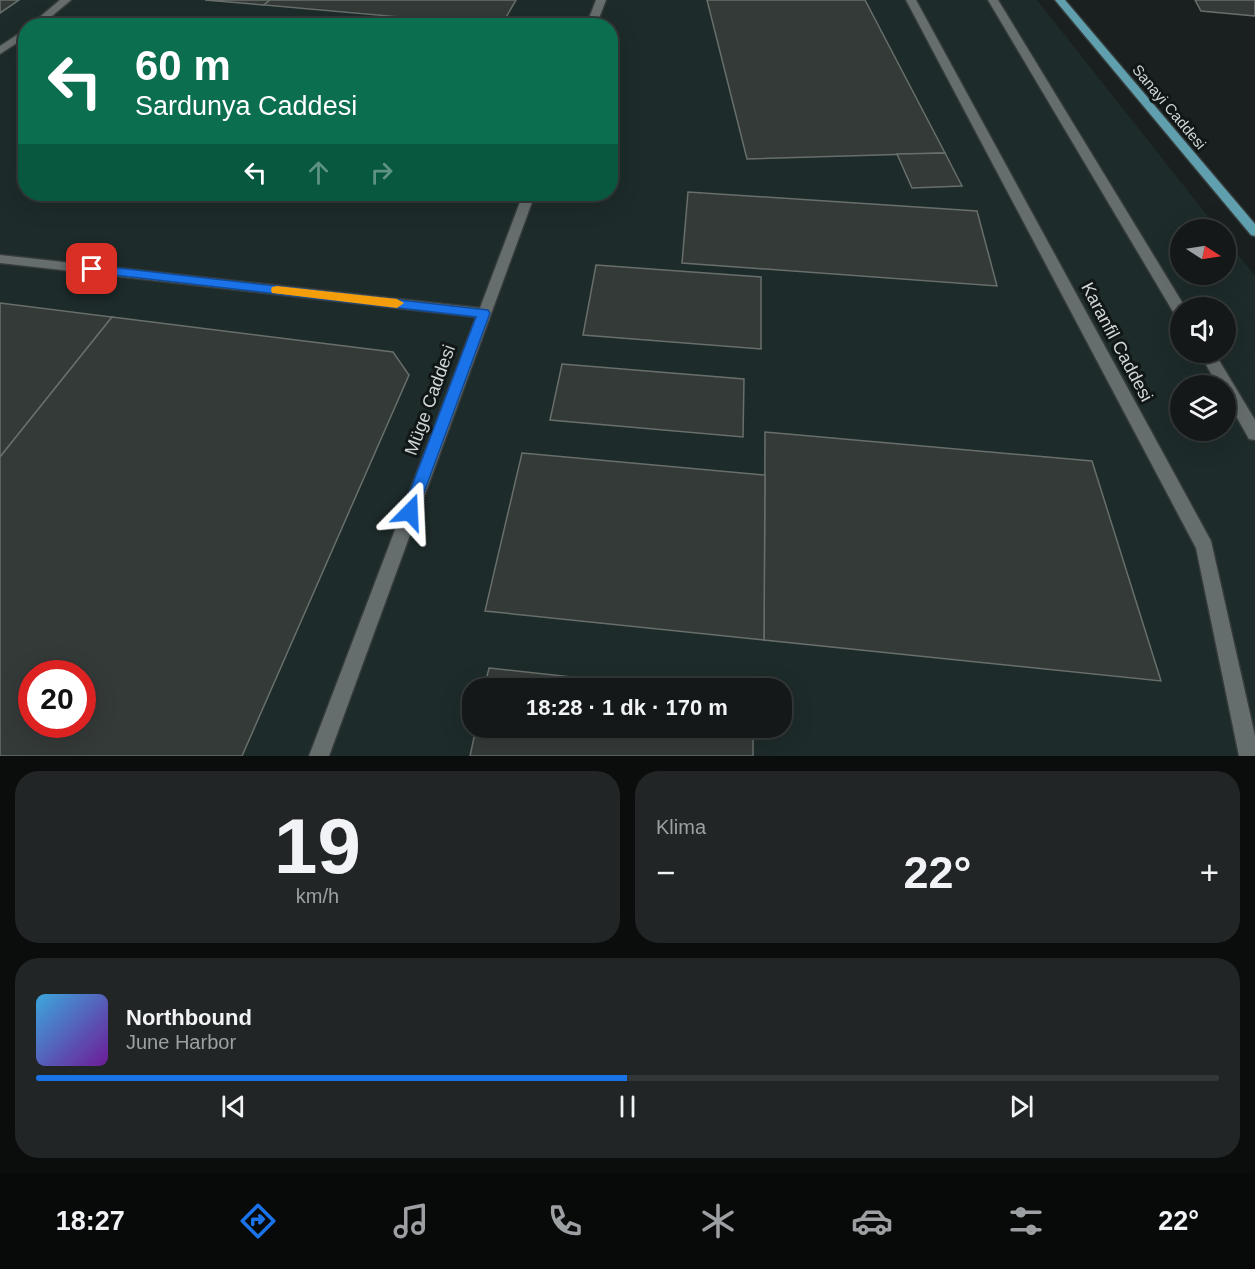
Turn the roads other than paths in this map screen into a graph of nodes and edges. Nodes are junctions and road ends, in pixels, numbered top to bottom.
1 (66, 0) edge
2 (601, 0) edge
3 (911, 0) edge
4 (993, 0) edge
5 (1060, 0) edge
6 (43, 18) edge
7 (594, 18) edge
8 (18, 38) edge
9 (0, 51) edge
10 (526, 201) edge
11 (1255, 232) edge
12 (0, 259) edge
13 (1172, 297) edge
14 (484, 313) junction
15 (1213, 363) edge
16 (1255, 434) edge
17 (319, 756) edge
18 (1249, 756) edge

1 - 6 lane
2 - 7 lane
3 - 18 lane, Karanfil Caddesi
4 - 13 lane
5 - 11 main road, Sanayi Caddesi
8 - 9 lane
10 - 14 lane, Müge Caddesi
12 - 14 lane
14 - 17 lane, Müge Caddesi
15 - 16 lane

